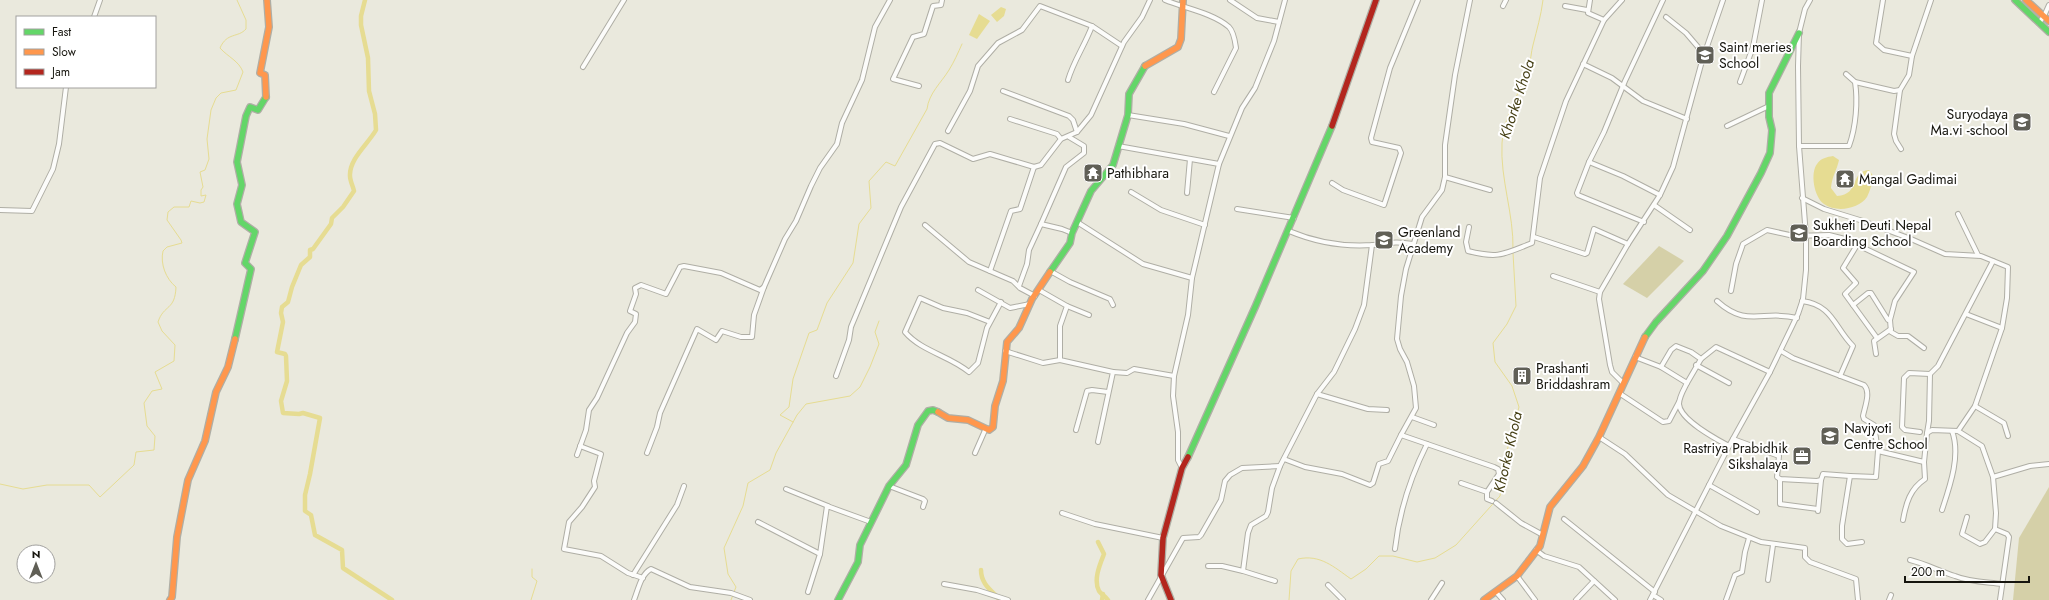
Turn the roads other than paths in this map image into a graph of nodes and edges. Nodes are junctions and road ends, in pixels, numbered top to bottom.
1 (100, 0) edge
2 (267, 0) edge
3 (624, 0) edge
4 (890, 0) edge
5 (942, 0) edge
6 (1150, 0) edge
7 (1165, 0) edge
8 (1230, 0) edge
9 (1285, 0) edge
10 (1376, 0) edge
11 (1418, 0) edge
12 (1470, 0) edge
13 (1506, 0) edge
14 (1590, 0) edge
15 (1622, 0) edge
16 (1663, 0) edge
17 (1723, 0) edge
18 (1762, 0) edge
19 (1810, 0) edge
20 (1883, 0) edge
21 (1931, 0) edge
22 (2015, 0) edge
23 (2026, 0) edge
24 (1182, 2) edge
25 (2049, 5) edge
26 (1503, 6) dead end
27 (1565, 6) dead end
28 (1588, 10) junction
29 (94, 16) edge
30 (1666, 17) dead end
31 (2047, 19) edge
32 (1604, 20) junction
33 (1279, 22) junction
34 (2039, 23) junction
35 (1092, 26) junction
36 (2049, 32) edge
37 (1799, 33) junction
38 (1122, 46) junction
39 (1704, 54) junction
40 (1912, 56) junction
41 (1583, 64) junction
42 (583, 67) dead end
43 (1846, 74) dead end
44 (1068, 80) dead end
45 (1740, 82) dead end
46 (1855, 82) junction
47 (920, 86) dead end
48 (1623, 87) junction
49 (66, 88) edge
50 (1900, 90) junction
51 (1003, 91) dead end
52 (1214, 92) dead end
53 (1769, 106) junction
54 (1128, 115) junction
55 (1010, 119) dead end
56 (1687, 119) junction
57 (1727, 126) dead end
58 (948, 132) dead end
59 (1077, 132) junction
60 (1229, 136) junction
61 (1069, 137) junction
62 (1061, 139) junction
63 (1118, 146) junction
64 (1799, 146) junction
65 (1901, 149) dead end
66 (1190, 159) junction
67 (1589, 162) junction
68 (1219, 164) junction
69 (1034, 167) junction
70 (1446, 177) junction
71 (1332, 183) dead end
72 (1490, 190) dead end
73 (1131, 192) dead end
74 (1188, 193) dead end
75 (1660, 195) junction
76 (1802, 198) junction
77 (1654, 205) junction
78 (1236, 209) dead end
79 (0, 210) edge
80 (1958, 214) dead end
81 (1294, 218) junction
82 (1077, 222) junction
83 (1644, 222) junction
84 (1041, 224) junction
85 (925, 225) dead end
86 (1205, 225) junction
87 (1469, 227) dead end
88 (1690, 230) dead end
89 (1289, 231) junction
90 (1072, 234) junction
91 (1806, 236) junction
92 (1534, 237) junction
93 (1413, 244) junction
94 (1628, 244) junction
95 (1372, 245) junction
96 (1857, 245) junction
97 (1978, 255) junction
98 (1993, 261) junction
99 (990, 270) junction
100 (1052, 272) junction
101 (1553, 276) dead end
102 (1192, 278) junction
103 (1019, 286) junction
104 (764, 287) junction
105 (978, 290) dead end
106 (1039, 290) junction
107 (1732, 291) dead end
108 (1600, 292) junction
109 (1035, 296) junction
110 (1717, 301) dead end
111 (1802, 301) junction
112 (1001, 302) junction
113 (1030, 304) junction
114 (1113, 305) dead end
115 (1853, 305) junction
116 (1067, 306) junction
117 (1966, 314) junction
118 (1088, 315) dead end
119 (1797, 318) junction
120 (1890, 320) junction
121 (990, 322) junction
122 (2002, 328) junction
123 (1891, 329) junction
124 (1877, 338) junction
125 (1924, 348) dead end
126 (1006, 351) junction
127 (1781, 351) junction
128 (1876, 354) dead end
129 (1635, 357) junction
130 (1701, 359) junction
131 (1060, 360) junction
132 (1696, 365) junction
133 (1661, 367) junction
134 (1113, 372) junction
135 (1770, 372) junction
136 (1930, 374) junction
137 (836, 376) dead end
138 (1174, 376) junction
139 (1840, 376) junction
140 (1623, 383) junction
141 (1687, 383) junction
142 (1729, 383) dead end
143 (1108, 392) junction
144 (1619, 392) junction
145 (1317, 394) junction
146 (1679, 402) junction
147 (1975, 406) junction
148 (1387, 410) dead end
149 (1412, 417) junction
150 (1434, 425) dead end
151 (986, 428) junction
152 (1076, 430) dead end
153 (1952, 431) junction
154 (1958, 431) junction
155 (1920, 432) dead end
156 (1927, 433) junction
157 (1401, 435) junction
158 (2008, 436) dead end
159 (1599, 437) junction
160 (1733, 439) junction
161 (1098, 442) dead end
162 (1427, 444) junction
163 (580, 446) junction
164 (1729, 446) junction
165 (1878, 451) junction
166 (647, 453) dead end
167 (975, 453) dead end
168 (577, 454) dead end
169 (1284, 459) junction
170 (1924, 462) junction
171 (2049, 464) edge
172 (1280, 466) junction
173 (1182, 468) junction
174 (1850, 476) junction
175 (1993, 477) junction
176 (1780, 479) junction
177 (1821, 480) junction
178 (1461, 483) dead end
179 (1709, 485) junction
180 (684, 486) dead end
181 (889, 486) junction
182 (786, 489) dead end
183 (1487, 492) junction
184 (828, 506) junction
185 (923, 507) dead end
186 (1942, 510) dead end
187 (1695, 511) junction
188 (1757, 512) dead end
189 (1062, 513) dead end
190 (1967, 517) dead end
191 (1564, 519) dead end
192 (1903, 520) dead end
193 (758, 522) dead end
194 (872, 522) junction
195 (1995, 529) junction
196 (1543, 535) junction
197 (1163, 538) junction
198 (1749, 538) junction
199 (1862, 542) dead end
200 (1774, 545) junction
201 (1395, 549) dead end
202 (1536, 550) junction
203 (820, 554) junction
204 (1910, 560) dead end
205 (1208, 566) dead end
206 (1243, 571) junction
207 (633, 575) junction
208 (1161, 575) junction
209 (1517, 576) junction
210 (643, 578) junction
211 (1768, 580) dead end
212 (1275, 581) dead end
213 (1594, 581) junction
214 (1442, 583) dead end
215 (944, 584) dead end
216 (2002, 584) junction
217 (1328, 585) dead end
218 (808, 592) dead end
219 (1496, 592) junction
220 (1654, 593) junction
221 (1891, 595) dead end
222 (170, 600) edge
223 (634, 600) edge
224 (750, 600) edge
225 (838, 600) edge
226 (1008, 600) edge
227 (1148, 600) edge
228 (1172, 600) edge
229 (1343, 600) edge
230 (1431, 600) edge
231 (1484, 600) edge
232 (1503, 600) edge
233 (1535, 600) edge
234 (1576, 600) edge
235 (1615, 600) edge
236 (1650, 600) edge
237 (1661, 600) edge
238 (1726, 600) edge
239 (1858, 600) edge
240 (1888, 600) edge
241 (2000, 600) edge

1 - 29 street
2 - 222 street
3 - 42 street
4 - 104 street
5 - 47 street
6 - 38 street
7 - 24 street
8 - 33 street
9 - 33 street
10 - 81 street
11 - 71 street
12 - 70 street
13 - 26 street
14 - 28 street
15 - 32 street
16 - 48 street
17 - 39 street
18 - 45 street
19 - 37 street
20 - 40 street
21 - 40 street
22 - 34 street
23 - 31 street
24 - 52 street
24 - 54 street
25 - 31 street
27 - 28 street
28 - 32 street
30 - 39 street
31 - 34 street
32 - 41 street
33 - 60 street
34 - 36 street
35 - 38 street
35 - 44 street
35 - 58 street
37 - 53 street
37 - 64 street
38 - 59 street
39 - 56 street
40 - 50 street
41 - 48 street
41 - 92 street
43 - 46 street
46 - 50 street
46 - 64 street
48 - 56 street
48 - 67 street
49 - 79 street
50 - 65 street
51 - 59 street
53 - 57 street
53 - 129 street
54 - 60 street
54 - 63 street
55 - 62 street
56 - 75 street
59 - 61 street
60 - 68 street
61 - 62 street
61 - 84 street
62 - 69 street
63 - 66 street
63 - 82 street
64 - 76 street
66 - 68 street
66 - 74 street
67 - 75 street
67 - 83 street
68 - 86 street
69 - 99 street
69 - 137 street
70 - 72 street
70 - 93 street
73 - 86 street
75 - 77 street
76 - 91 street
76 - 97 street
77 - 83 street
77 - 88 street
78 - 81 street
80 - 97 street
81 - 89 street
82 - 90 street
82 - 102 street
83 - 94 street
84 - 90 street
84 - 103 street
85 - 99 street
86 - 102 street
87 - 92 street
89 - 95 street
89 - 173 street
90 - 100 street
91 - 96 street
91 - 107 street
91 - 111 street
92 - 94 street
93 - 95 street
93 - 149 street
94 - 108 street
95 - 145 street
96 - 115 street
96 - 120 street
97 - 98 street
98 - 117 street
98 - 122 street
99 - 103 street
100 - 106 street
100 - 114 street
101 - 108 street
102 - 138 street
103 - 109 street
104 - 163 street
104 - 166 street
105 - 112 street
106 - 109 street
106 - 116 street
108 - 140 street
109 - 113 street
110 - 119 street
111 - 119 street
111 - 139 street
112 - 113 street
112 - 121 street
113 - 126 street
115 - 120 street
115 - 124 street
116 - 118 street
116 - 131 street
117 - 122 street
117 - 136 street
119 - 127 street
120 - 123 street
121 - 121 street
122 - 147 street
123 - 124 street
123 - 125 street
124 - 128 street
126 - 131 street
126 - 151 street
127 - 135 street
127 - 139 street
129 - 133 street
129 - 140 street
130 - 132 street
130 - 133 street
130 - 135 street
131 - 134 street
132 - 141 street
132 - 142 street
133 - 141 street
134 - 138 street
134 - 143 street
135 - 160 street
136 - 155 street
136 - 156 street
138 - 173 street
139 - 165 street
140 - 144 street
141 - 146 street
143 - 152 street
143 - 161 street
144 - 146 street
144 - 159 street
145 - 148 street
145 - 169 street
146 - 164 street
147 - 154 street
147 - 158 street
149 - 150 street
149 - 157 street
151 - 167 street
151 - 181 street
153 - 154 street
153 - 156 street
153 - 186 street
154 - 175 street
156 - 170 street
157 - 162 street
157 - 169 street
159 - 187 street
159 - 196 street
160 - 164 street
160 - 176 street
162 - 183 street
162 - 201 street
163 - 168 street
163 - 207 street
164 - 179 street
165 - 170 street
165 - 174 street
169 - 172 street
170 - 192 street
171 - 175 street
172 - 206 street
172 - 208 street
173 - 197 street
174 - 177 street
174 - 199 street
175 - 195 street
176 - 177 street
176 - 177 street
178 - 183 street
179 - 187 street
179 - 188 street
180 - 207 street
181 - 185 street
181 - 194 street
182 - 184 street
183 - 196 street
184 - 194 street
184 - 203 street
187 - 198 street
187 - 220 street
189 - 197 street
190 - 195 street
191 - 220 street
193 - 203 street
194 - 225 street
195 - 216 street
196 - 202 street
197 - 208 street
198 - 200 street
198 - 238 street
200 - 211 street
200 - 239 street
202 - 209 street
202 - 213 street
203 - 218 street
204 - 216 street
205 - 206 street
206 - 212 street
207 - 210 street
208 - 227 street
208 - 228 street
209 - 219 street
209 - 233 street
210 - 223 street
210 - 224 street
213 - 234 street
213 - 235 street
214 - 230 street
215 - 226 street
216 - 241 street
217 - 229 street
219 - 231 street
219 - 232 street
220 - 236 street
220 - 237 street
221 - 240 street

